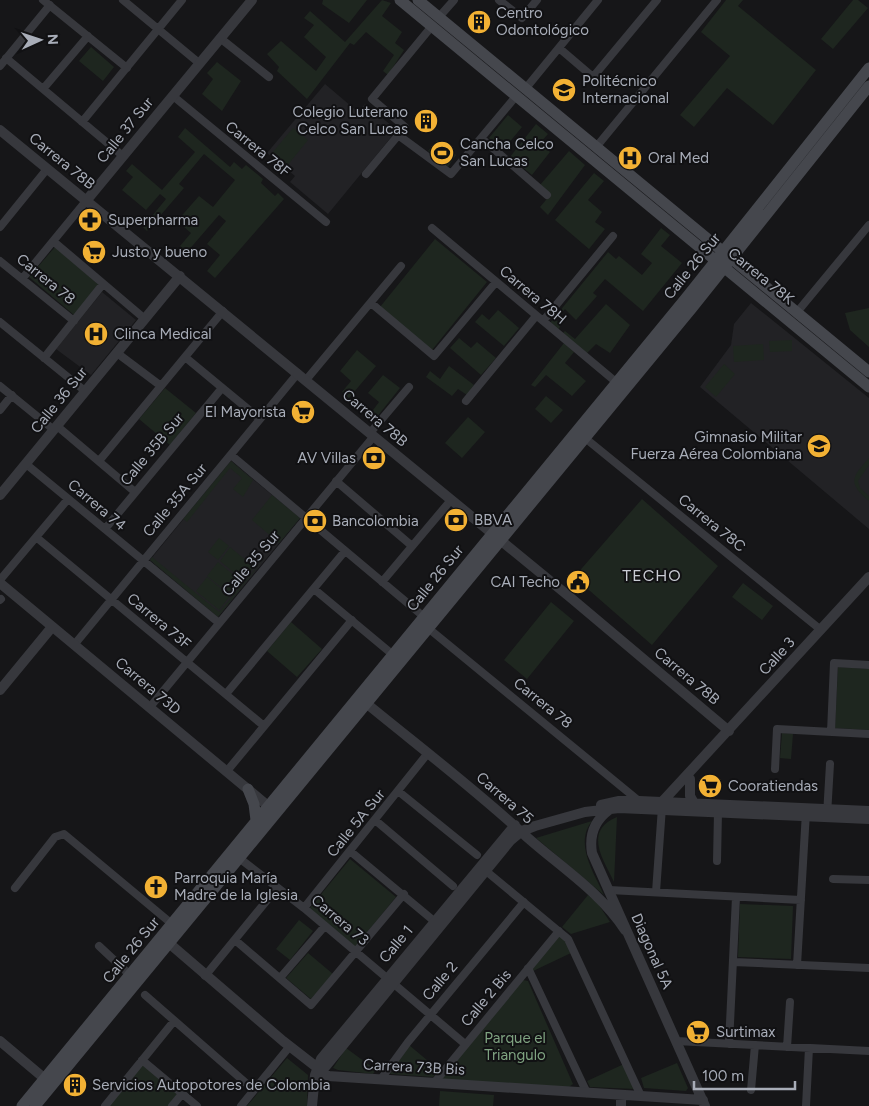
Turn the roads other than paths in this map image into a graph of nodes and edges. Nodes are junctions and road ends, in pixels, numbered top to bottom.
1 (123, 0) edge
2 (182, 0) edge
3 (252, 0) edge
4 (400, 0) edge
5 (418, 0) edge
6 (454, 0) edge
7 (499, 0) edge
8 (537, 0) edge
9 (598, 0) edge
10 (657, 0) edge
11 (717, 0) edge
12 (47, 3) edge
13 (436, 22) junction
14 (158, 29) junction
15 (88, 36) junction
16 (220, 38) junction
17 (559, 48) junction
18 (6, 58) junction
19 (199, 63) junction
20 (0, 66) edge
21 (127, 68) junction
22 (869, 68) edge
23 (269, 77) dead end
24 (869, 86) edge
25 (43, 89) junction
26 (522, 92) junction
27 (173, 96) junction
28 (82, 122) junction
29 (0, 130) edge
30 (398, 135) junction
31 (481, 138) junction
32 (597, 146) junction
33 (123, 156) junction
34 (47, 169) junction
35 (366, 174) dead end
36 (547, 195) dead end
37 (86, 201) junction
38 (326, 222) dead end
39 (869, 225) edge
40 (0, 227) edge
41 (432, 228) dead end
42 (613, 236) dead end
43 (53, 242) junction
44 (724, 259) junction
45 (0, 261) edge
46 (401, 266) dead end
47 (180, 276) junction
48 (22, 279) junction
49 (496, 282) junction
50 (103, 284) junction
51 (371, 303) junction
52 (223, 311) junction
53 (798, 312) junction
54 (536, 316) junction
55 (145, 319) junction
56 (74, 321) junction
57 (543, 321) junction
58 (0, 322) edge
59 (117, 353) junction
60 (185, 357) junction
61 (44, 358) junction
62 (869, 372) edge
63 (302, 377) junction
64 (616, 382) junction
65 (0, 386) edge
66 (161, 386) junction
67 (409, 387) dead end
68 (869, 387) edge
69 (222, 388) junction
70 (85, 391) junction
71 (12, 395) junction
72 (466, 401) dead end
73 (0, 410) edge
74 (260, 419) junction
75 (56, 428) junction
76 (372, 435) junction
77 (585, 438) junction
78 (230, 455) junction
79 (99, 461) junction
80 (26, 464) junction
81 (336, 481) junction
82 (135, 492) junction
83 (0, 495) edge
84 (68, 499) junction
85 (451, 500) junction
86 (306, 518) junction
87 (105, 529) junction
88 (36, 536) junction
89 (496, 537) junction
90 (412, 546) junction
91 (345, 551) junction
92 (143, 561) junction
93 (0, 580) edge
94 (382, 582) junction
95 (867, 582) edge
96 (0, 584) edge
97 (314, 589) junction
98 (112, 599) junction
99 (423, 616) junction
100 (352, 620) junction
101 (219, 624) junction
102 (52, 627) junction
103 (428, 628) junction
104 (821, 630) junction
105 (74, 645) junction
106 (392, 654) junction
107 (187, 662) junction
108 (869, 664) edge
109 (0, 690) edge
110 (226, 694) junction
111 (361, 700) junction
112 (150, 707) junction
113 (264, 726) junction
114 (729, 731) junction
115 (831, 732) junction
116 (869, 734) edge
117 (428, 753) junction
118 (707, 755) junction
119 (830, 764) dead end
120 (775, 769) dead end
121 (226, 771) junction
122 (690, 778) junction
123 (248, 789) junction
124 (398, 791) junction
125 (639, 801) junction
126 (694, 803) junction
127 (664, 805) junction
128 (272, 809) junction
129 (609, 810) junction
130 (869, 811) edge
131 (584, 812) junction
132 (718, 812) junction
133 (806, 812) junction
134 (827, 813) junction
135 (869, 819) edge
136 (256, 820) junction
137 (375, 820) junction
138 (518, 828) junction
139 (350, 850) junction
140 (477, 855) dead end
141 (239, 858) junction
142 (717, 861) dead end
143 (486, 871) junction
144 (834, 879) dead end
145 (869, 880) edge
146 (453, 886) dead end
147 (15, 888) dead end
148 (277, 888) junction
149 (609, 890) junction
150 (656, 892) junction
151 (404, 894) junction
152 (736, 897) junction
153 (801, 900) junction
154 (456, 902) junction
155 (524, 902) junction
156 (304, 908) junction
157 (434, 921) junction
158 (172, 924) junction
159 (324, 927) junction
160 (625, 930) junction
161 (559, 931) junction
162 (235, 940) junction
163 (163, 942) junction
164 (99, 946) dead end
165 (355, 952) junction
166 (733, 962) junction
167 (797, 965) junction
168 (528, 968) junction
169 (869, 968) edge
170 (130, 974) junction
171 (205, 976) junction
172 (280, 978) junction
173 (391, 981) junction
174 (145, 995) dead end
175 (790, 1002) dead end
176 (430, 1015) junction
177 (174, 1021) junction
178 (0, 1041) edge
179 (676, 1041) junction
180 (465, 1044) junction
181 (729, 1044) junction
182 (755, 1045) junction
183 (290, 1046) junction
184 (787, 1047) junction
185 (809, 1048) junction
186 (869, 1051) edge
187 (142, 1060) junction
188 (319, 1070) junction
189 (381, 1079) junction
190 (49, 1082) junction
191 (434, 1082) junction
192 (254, 1090) junction
193 (751, 1090) dead end
194 (587, 1093) junction
195 (182, 1094) junction
196 (621, 1095) junction
197 (641, 1096) junction
198 (704, 1103) edge
199 (22, 1106) edge
200 (35, 1106) edge
201 (104, 1106) edge
202 (172, 1106) edge
203 (197, 1106) edge
204 (241, 1106) edge
205 (312, 1106) edge
206 (621, 1106) edge
207 (806, 1106) edge

1 - 14 street
2 - 14 street
3 - 16 street, Calle 37 Sur
4 - 13 main road, Carrera 78K
5 - 13 main road, Carrera 78K
6 - 13 street
7 - 8 street
9 - 17 street
10 - 17 street
11 - 32 street
12 - 15 street
12 - 18 street
13 - 26 main road, Carrera 78K
13 - 30 street
14 - 19 street
14 - 21 street
15 - 21 street
15 - 25 street
16 - 19 street, Calle 37 Sur
16 - 23 street
17 - 26 street
18 - 20 street
18 - 25 street
19 - 27 street, Calle 37 Sur
21 - 28 street
22 - 44 main road, Calle 26 Sur
24 - 44 main road, Calle 26 Sur
25 - 28 street
26 - 31 street
26 - 32 main road, Carrera 78K
26 - 44 main road, Carrera 78K
27 - 33 street, Calle 37 Sur
27 - 38 street, Carrera 78F
28 - 33 street
29 - 34 street, Carrera 78B
30 - 31 street
30 - 35 street
31 - 36 street
32 - 44 main road, Carrera 78K
33 - 37 street, Calle 37 Sur
34 - 37 street, Carrera 78B
34 - 40 street
37 - 43 street, Calle 37 Sur
37 - 47 street, Carrera 78B
39 - 53 street
41 - 49 street, Carrera 78H
42 - 57 street
43 - 48 street, Calle 37 Sur
43 - 50 street
44 - 53 main road, Carrera 78K
44 - 64 main road, Calle 26 Sur
44 - 68 main road, Carrera 78K
44 - 77 main road, Calle 26 Sur
45 - 48 street, Carrera 78
46 - 51 street, Calle 35A Sur
47 - 52 street, Carrera 78B
47 - 55 street, Calle 36 Sur
48 - 56 street, Carrera 78
49 - 51 street
49 - 54 street, Carrera 78H
50 - 55 street
50 - 56 street
51 - 63 street, Calle 35A Sur
52 - 60 street
52 - 63 street, Carrera 78B
53 - 62 main road, Carrera 78K
54 - 57 street, Carrera 78H
54 - 72 street
55 - 59 street, Calle 36 Sur
56 - 61 street
57 - 64 street, Carrera 78H
58 - 61 street
59 - 66 street
59 - 70 street, Calle 36 Sur
60 - 66 street
60 - 69 street
61 - 70 street
63 - 74 street, Calle 35A Sur
63 - 76 street, Carrera 78B
64 - 89 main road, Calle 26 Sur
65 - 71 street
66 - 79 street
67 - 76 street, Calle 35 Sur
69 - 74 street
69 - 82 street, Calle 35B Sur
70 - 75 street, Calle 36 Sur
71 - 73 street
71 - 75 street
74 - 78 street, Calle 35A Sur
75 - 79 street
75 - 80 street, Calle 36 Sur
76 - 81 street, Calle 35 Sur
76 - 85 street, Carrera 78B
77 - 89 main road, Calle 26 Sur
77 - 104 street, Carrera 78C
78 - 86 street
78 - 92 street, Calle 35A Sur
79 - 82 street
80 - 83 street, Calle 36 Sur
80 - 84 street, Carrera 74
81 - 86 street, Calle 35 Sur
81 - 90 street
82 - 87 street, Calle 35B Sur
84 - 87 street, Carrera 74
84 - 88 street
85 - 89 street, Carrera 78B
85 - 90 street
86 - 91 street
86 - 101 street, Calle 35 Sur
87 - 92 street, Carrera 74
88 - 93 street
88 - 98 street, Carrera 73F
89 - 99 main road, Calle 26 Sur
89 - 103 main road, Calle 26 Sur
89 - 114 street, Carrera 78B
90 - 94 street
91 - 94 street
91 - 97 street
92 - 98 street, Calle 35A Sur
92 - 101 street, Carrera 74
94 - 99 street
95 - 104 street, Calle 3
96 - 102 street, Carrera 73D
97 - 100 street
97 - 110 street
98 - 105 street, Calle 35A Sur
98 - 107 street, Carrera 73F
99 - 106 main road, Calle 26 Sur
100 - 106 street
100 - 113 street
101 - 107 street, Calle 35 Sur
102 - 105 street, Carrera 73D
102 - 109 street
103 - 111 main road, Calle 26 Sur
103 - 125 street, Carrera 78
104 - 114 street, Calle 3
105 - 112 street, Carrera 73D
106 - 111 main road, Calle 26 Sur
107 - 110 street, Carrera 73F
107 - 112 street, Calle 35 Sur
108 - 115 street
110 - 113 street, Carrera 73F
111 - 117 street, Carrera 75
111 - 128 main road, Calle 26 Sur
112 - 121 street, Carrera 73D
113 - 121 street
114 - 118 street, Calle 3
115 - 116 street
115 - 120 street
117 - 124 street, Calle 5A Sur
117 - 138 street, Carrera 75
118 - 122 street, Calle 3
118 - 127 street, Calle 3
119 - 134 street
121 - 123 street, Carrera 73D
122 - 126 street
122 - 127 street, Calle 3
123 - 128 street, Carrera 73D
123 - 136 main road
124 - 137 street, Calle 5A Sur
124 - 140 street
125 - 127 street
125 - 131 street
126 - 127 street
126 - 133 street
127 - 129 street
127 - 132 street
127 - 150 street
128 - 136 main road, Calle 26 Sur
128 - 141 main road, Calle 26 Sur
129 - 131 street
129 - 149 street, Diagonal 5A
130 - 134 street
131 - 138 street
132 - 133 street
132 - 142 street
133 - 134 street
133 - 153 street
134 - 135 street
136 - 158 main road, Calle 26 Sur
137 - 139 street, Calle 5A Sur
137 - 146 street
138 - 143 street, Calle 1
138 - 154 street, Calle 1
138 - 160 street, Carrera 75
139 - 151 street
139 - 156 street, Calle 5A Sur
141 - 148 street, Carrera 73
141 - 163 main road, Calle 26 Sur
143 - 154 street, Calle 1
143 - 155 street
144 - 145 street
147 - 158 street
148 - 156 street, Carrera 73
148 - 162 street
149 - 150 street
149 - 160 street, Diagonal 5A
150 - 152 street
151 - 157 street
151 - 165 street
152 - 153 street
152 - 166 street
153 - 167 street
154 - 157 street, Calle 1
154 - 173 street, Calle 1
155 - 161 street
155 - 176 street, Calle 2
156 - 159 street, Carrera 73
157 - 173 street, Calle 1
158 - 163 main road, Calle 26 Sur
159 - 165 street, Carrera 73
159 - 172 street
160 - 179 street, Diagonal 5A
161 - 168 street, Calle 2 Bis
161 - 197 street
162 - 171 street
162 - 172 street
163 - 170 main road, Calle 26 Sur
163 - 171 street, Carrera 73B Bis
163 - 190 main road, Calle 26 Sur
164 - 170 street
165 - 172 street
165 - 173 street, Carrera 73
166 - 167 street
166 - 181 street
167 - 169 street
168 - 180 street, Calle 2 Bis
168 - 194 street
170 - 190 main road, Calle 26 Sur
171 - 183 street, Carrera 73B Bis
173 - 176 street, Carrera 73
173 - 188 street, Calle 1
174 - 177 street
175 - 184 street
176 - 180 street, Carrera 73
176 - 189 street, Calle 2
177 - 187 street
177 - 192 street
178 - 190 street
179 - 181 street
179 - 198 street, Diagonal 5A
180 - 191 street, Calle 2 Bis
181 - 182 street
182 - 184 street
182 - 193 street
183 - 188 street, Carrera 73B Bis
183 - 192 street
184 - 185 street
185 - 186 street
185 - 207 street
187 - 195 street
187 - 201 street
188 - 189 street, Carrera 73B Bis
188 - 205 street, Calle 1
189 - 191 street, Carrera 73B Bis
190 - 199 main road, Calle 26 Sur
190 - 200 main road, Calle 26 Sur
191 - 194 street, Carrera 73B Bis
192 - 204 street
194 - 196 street, Carrera 73B Bis
195 - 202 street
195 - 203 street
196 - 197 street, Carrera 73B Bis
196 - 206 street
197 - 198 street, Carrera 73B Bis

